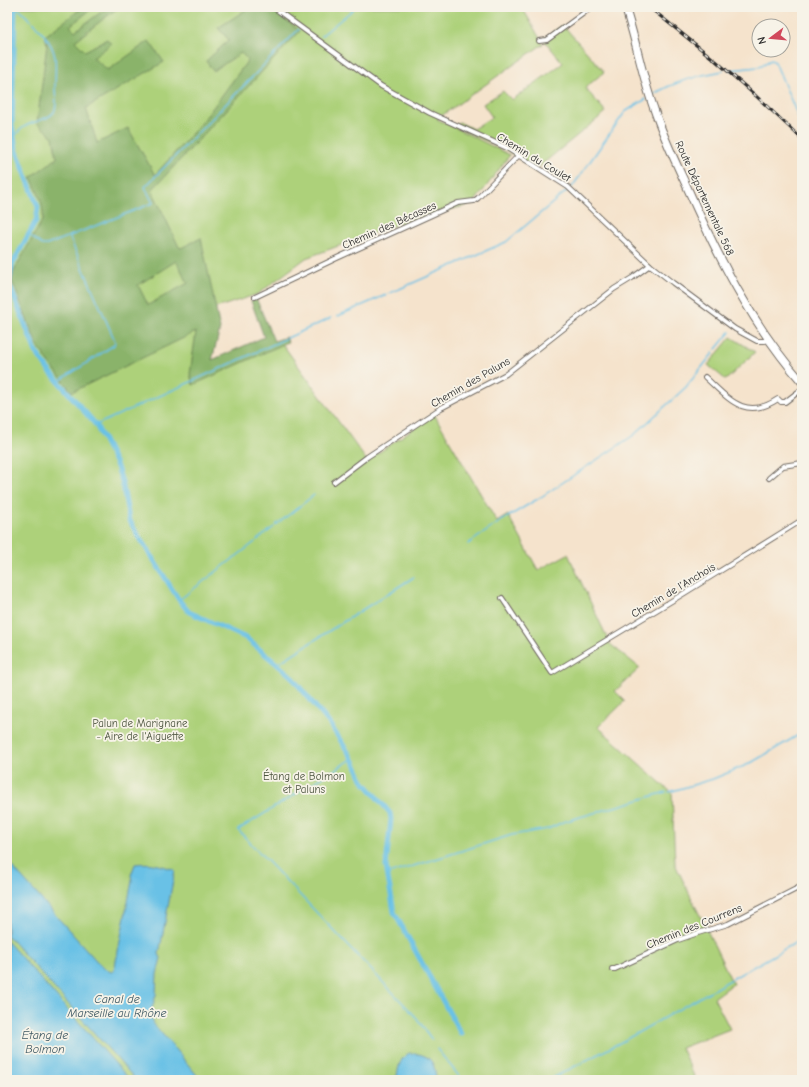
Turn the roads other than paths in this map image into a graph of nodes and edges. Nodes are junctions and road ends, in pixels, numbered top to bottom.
1 (273, 7) edge
2 (592, 7) edge
3 (625, 7) edge
4 (539, 41) dead end
5 (518, 156) junction
6 (650, 265) junction
7 (255, 297) dead end
8 (769, 340) junction
9 (705, 377) dead end
10 (802, 382) edge
11 (802, 389) edge
12 (802, 463) edge
13 (768, 478) dead end
14 (334, 482) dead end
15 (802, 520) edge
16 (502, 598) dead end
17 (802, 886) edge
18 (612, 969) dead end

1 - 5 street, Chemin du Coulet
2 - 4 street
3 - 8 main road, Route Départementale 568
5 - 6 street, Chemin du Coulet
5 - 7 street, Chemin des Bécasses
6 - 8 street, Chemin du Coulet
6 - 14 street, Chemin des Paluns
8 - 10 main road, Route Départementale 568
9 - 11 street
12 - 13 street
15 - 16 street, Chemin de l'Anchois
17 - 18 street, Chemin des Courrens

